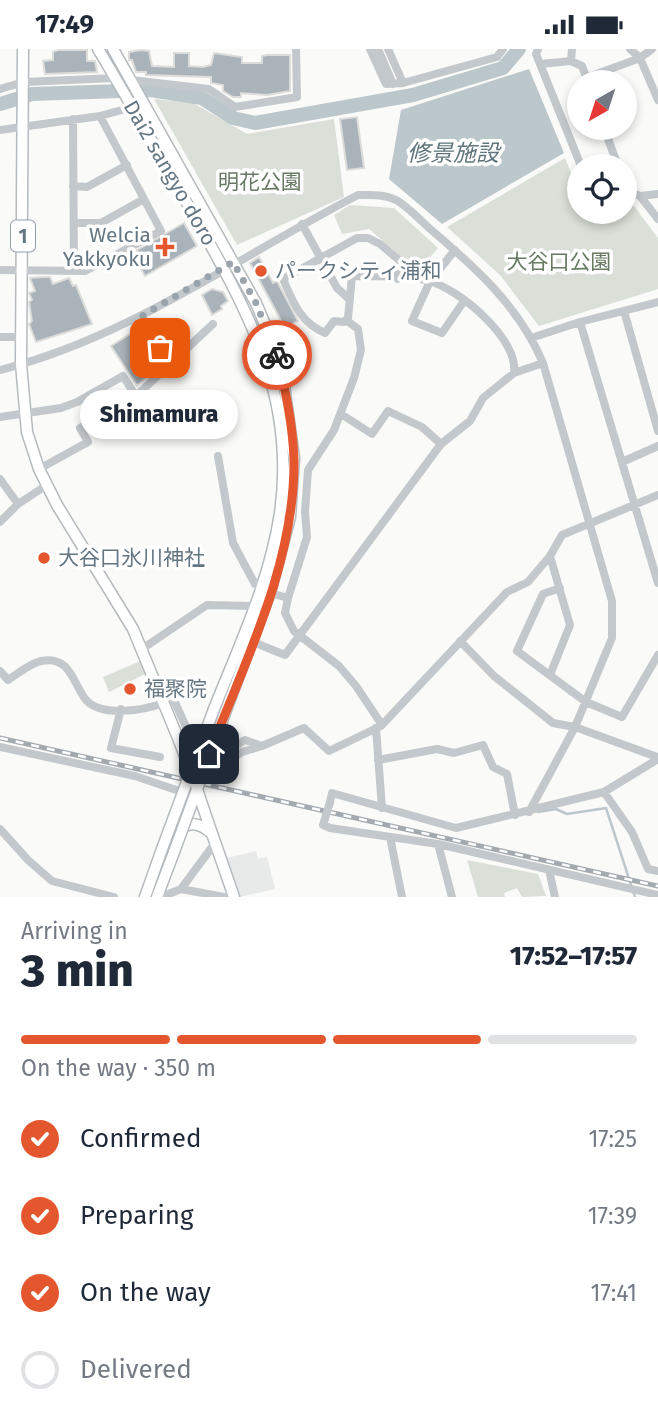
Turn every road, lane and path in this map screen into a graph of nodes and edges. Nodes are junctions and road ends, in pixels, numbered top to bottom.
1 (23, 49) edge
2 (98, 49) edge
3 (113, 49) edge
4 (296, 49) edge
5 (370, 49) edge
6 (378, 49) edge
7 (388, 49) edge
8 (503, 49) edge
9 (538, 49) edge
10 (572, 49) edge
11 (630, 49) edge
12 (652, 49) edge
13 (640, 58) junction
14 (571, 61) junction
15 (540, 64) junction
16 (583, 70) edge
17 (611, 70) edge
18 (118, 83) junction
19 (403, 83) junction
20 (24, 84) junction
21 (390, 84) junction
22 (135, 87) junction
23 (0, 89) edge
24 (658, 100) edge
25 (133, 107) junction
26 (100, 116) junction
27 (72, 120) junction
28 (23, 126) junction
29 (0, 130) edge
30 (576, 154) edge
31 (127, 165) junction
32 (73, 187) junction
33 (658, 194) edge
34 (637, 195) edge
35 (640, 196) junction
36 (144, 199) junction
37 (658, 219) edge
38 (74, 223) junction
39 (302, 224) junction
40 (455, 250) junction
41 (320, 258) junction
42 (228, 265) junction
43 (22, 270) junction
44 (0, 271) edge
45 (75, 271) junction
46 (398, 279) junction
47 (430, 281) junction
48 (348, 298) junction
49 (464, 301) junction
50 (658, 302) edge
51 (624, 311) junction
52 (142, 316) junction
53 (346, 320) junction
54 (580, 322) junction
55 (213, 324) dead end
56 (0, 337) edge
57 (21, 337) junction
58 (531, 338) junction
59 (543, 363) junction
60 (21, 364) junction
61 (170, 365) junction
62 (0, 370) edge
63 (514, 373) junction
64 (136, 396) junction
65 (23, 413) junction
66 (341, 414) junction
67 (0, 417) edge
68 (658, 431) edge
69 (441, 443) junction
70 (658, 446) edge
71 (218, 456) dead end
72 (622, 462) junction
73 (39, 469) junction
74 (0, 479) edge
75 (47, 485) junction
76 (658, 495) edge
77 (634, 503) junction
78 (18, 504) junction
79 (591, 521) junction
80 (0, 522) edge
81 (550, 556) junction
82 (658, 583) edge
83 (560, 588) junction
84 (266, 590) junction
85 (288, 598) junction
86 (254, 606) junction
87 (299, 635) junction
88 (460, 641) junction
89 (253, 642) junction
90 (142, 649) junction
91 (658, 655) edge
92 (0, 671) edge
93 (550, 675) junction
94 (159, 689) junction
95 (586, 702) junction
96 (164, 703) junction
97 (121, 709) junction
98 (379, 727) junction
99 (575, 727) junction
100 (262, 746) junction
101 (0, 747) edge
102 (160, 757) dead end
103 (657, 758) edge
104 (378, 760) junction
105 (222, 765) dead end
106 (190, 771) junction
107 (196, 787) junction
108 (182, 792) junction
109 (604, 792) junction
110 (382, 808) junction
111 (530, 811) junction
112 (515, 815) junction
113 (0, 829) edge
114 (181, 829) junction
115 (390, 837) junction
116 (213, 838) junction
117 (438, 844) junction
118 (550, 870) junction
119 (658, 871) edge
120 (181, 889) junction
121 (658, 895) edge
122 (114, 897) edge
123 (145, 897) edge
124 (159, 897) edge
125 (231, 897) edge
126 (402, 897) edge
127 (452, 897) edge
128 (555, 897) edge

1 - 20 main road, 1
2 - 18 main road, Dai2 sangyo doro
3 - 22 main road, Dai2 sangyo doro
4 - 22 street
5 - 21 street
6 - 21 street
7 - 19 street
8 - 19 street
9 - 15 street
10 - 14 street
11 - 13 street
12 - 13 street
13 - 17 street
13 - 24 street
14 - 15 street
14 - 16 street
15 - 30 street
18 - 20 street
18 - 25 main road, Dai2 sangyo doro
19 - 21 street
20 - 23 street
20 - 28 main road, 1
22 - 42 main road, Dai2 sangyo doro
25 - 26 street
25 - 42 main road, Dai2 sangyo doro
26 - 27 street
26 - 31 street
27 - 28 street
27 - 32 street
28 - 29 street
28 - 43 main road, 1
31 - 32 street
31 - 36 street
32 - 38 street
33 - 35 street
34 - 35 street
35 - 37 street
36 - 38 street
36 - 45 street
38 - 45 street
39 - 40 street
39 - 41 street
39 - 42 street
40 - 47 street
40 - 58 street
41 - 46 street
41 - 48 street
41 - 53 street
42 - 52 street
42 - 84 main road, Dai2 sangyo doro
43 - 44 street
43 - 45 street
43 - 57 main road, 1
46 - 47 street
46 - 48 street
47 - 49 street
47 - 49 street
48 - 53 street
49 - 63 street
50 - 51 street
51 - 54 street
51 - 68 street
52 - 60 street
52 - 61 street
53 - 66 street
54 - 58 street
54 - 72 street
55 - 61 street
56 - 57 street
57 - 60 main road, 1
58 - 59 street
59 - 63 street
59 - 79 street
60 - 62 street
60 - 65 main road, 1
61 - 64 street
63 - 69 street
64 - 65 street
64 - 73 street
65 - 67 street
65 - 73 main road, 1
66 - 69 street
66 - 85 street
69 - 87 street
70 - 72 street
71 - 84 street
72 - 77 street
73 - 75 main road, 1
74 - 78 street
75 - 78 street
75 - 90 main road, 1
76 - 77 street
77 - 79 street
77 - 82 street
78 - 80 street
79 - 81 street
79 - 95 street
81 - 83 street
81 - 88 street
83 - 93 street
83 - 93 street
84 - 85 street
84 - 86 main road, Dai2 sangyo doro
84 - 89 main road, Dai2 sangyo doro
85 - 87 street
86 - 90 street
86 - 106 main road, Dai2 sangyo doro, bridge
87 - 89 street
87 - 98 street
88 - 98 street
88 - 99 street
89 - 107 main road, Dai2 sangyo doro, bridge
90 - 94 main road, 1
91 - 95 street
92 - 97 street
93 - 95 street
94 - 96 main road, 1
94 - 100 street
95 - 99 street
96 - 97 street
96 - 106 main road, 1, bridge
97 - 102 street
98 - 100 street
98 - 104 street
99 - 103 street
99 - 111 street
100 - 105 street
101 - 108 street
103 - 109 street
104 - 110 street
104 - 112 street
106 - 107 main road, 1, bridge
106 - 108 main road, Dai2 sangyo doro, bridge
107 - 114 main road, Dai2 sangyo doro, bridge
107 - 116 main road, 1, bridge
108 - 123 main road, Dai2 sangyo doro, bridge
109 - 111 street
109 - 119 street
110 - 112 street
110 - 115 street, bridge
111 - 112 street
113 - 122 street
114 - 116 main road
114 - 124 main road, Dai2 sangyo doro, bridge
115 - 117 street
115 - 126 street
116 - 120 street
116 - 125 main road, 1
117 - 118 street
117 - 127 street
118 - 121 street
118 - 128 street
120 - 124 street
120 - 125 street

